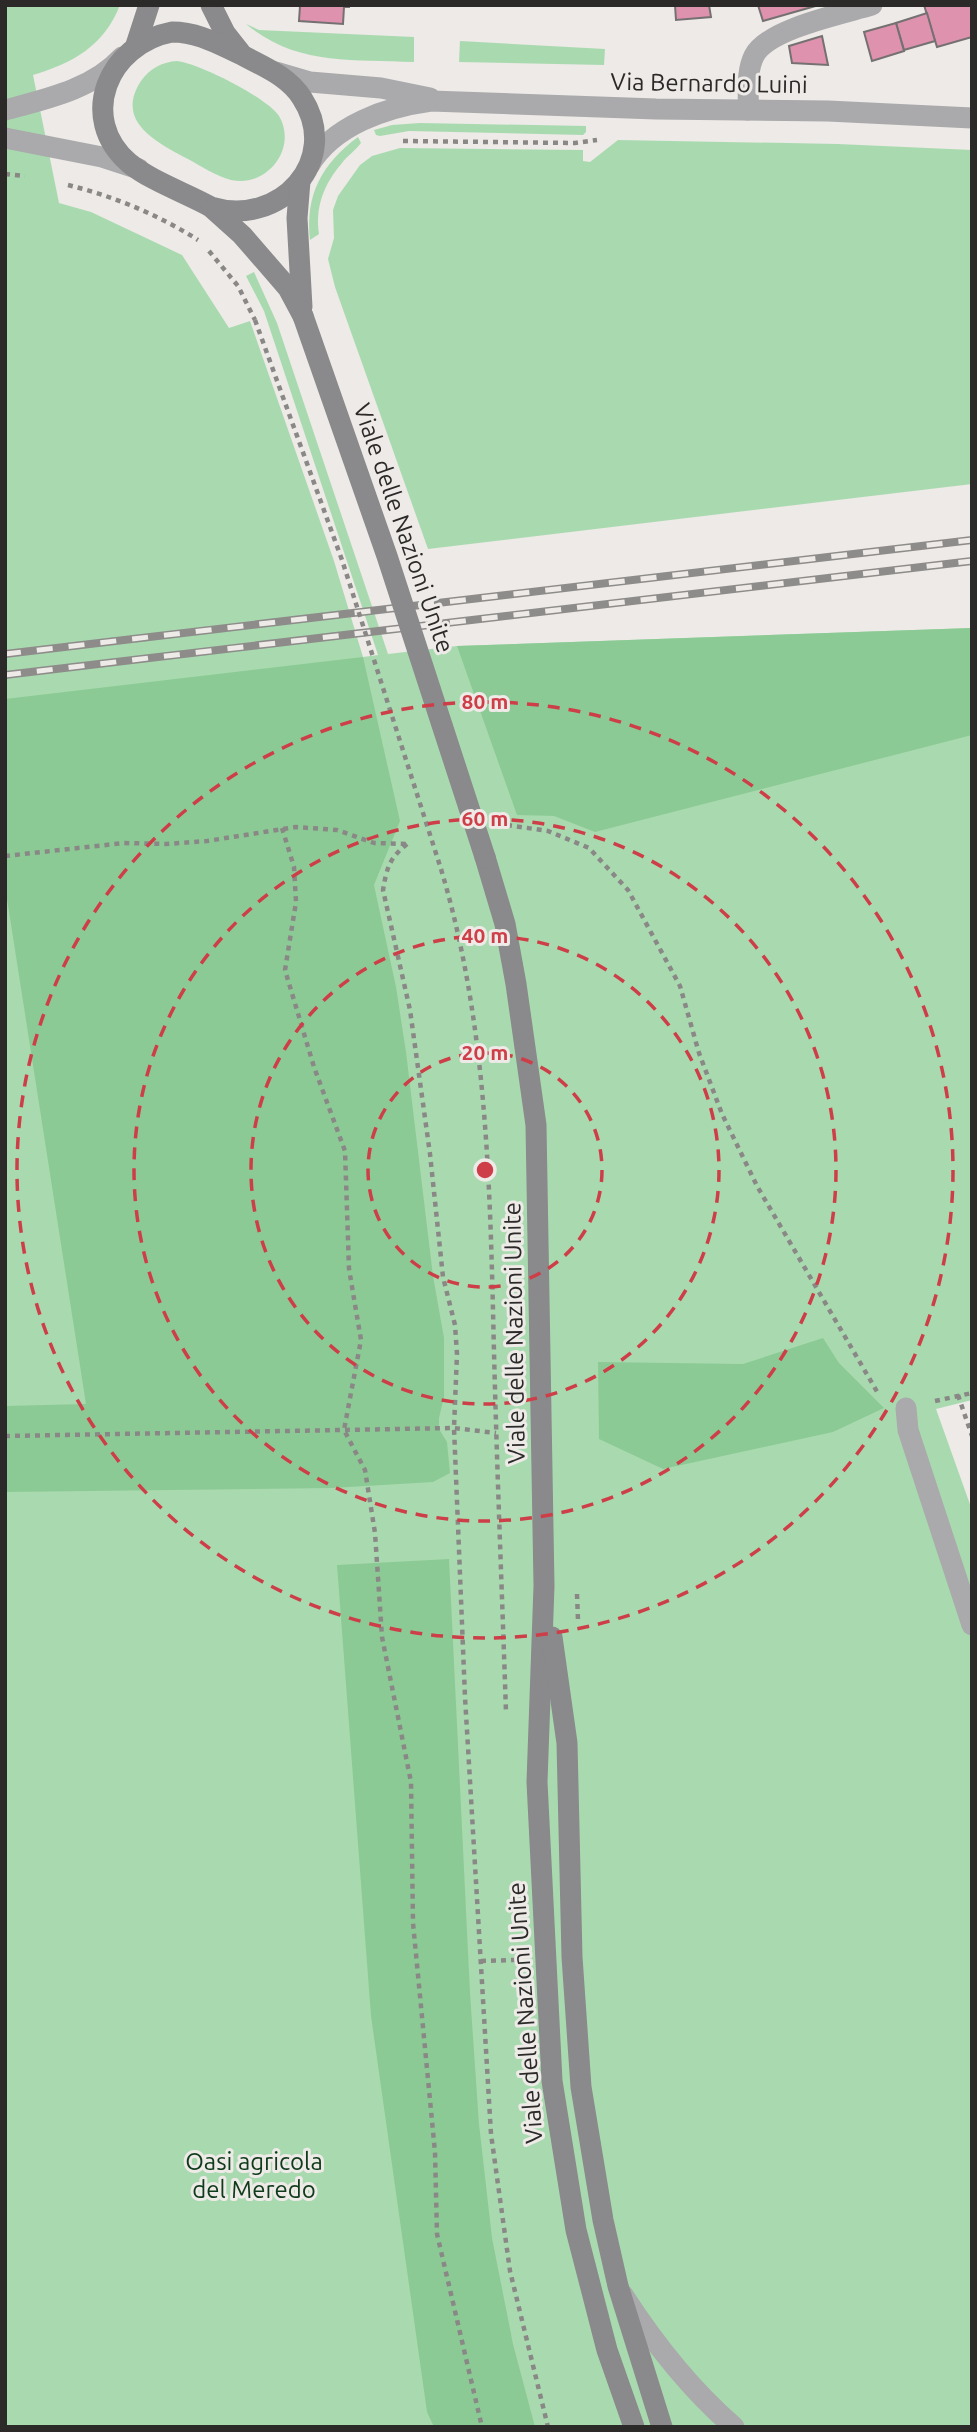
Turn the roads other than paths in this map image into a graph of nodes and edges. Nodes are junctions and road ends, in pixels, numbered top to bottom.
1 (149, 5) edge
2 (211, 5) edge
3 (872, 5) edge
4 (130, 50) junction
5 (250, 60) junction
6 (272, 71) junction
7 (446, 101) junction
8 (5, 110) edge
9 (748, 110) junction
10 (972, 118) edge
11 (5, 138) edge
12 (139, 169) junction
13 (303, 176) junction
14 (200, 201) junction
15 (303, 316) junction
16 (906, 1408) road end
17 (544, 1586) junction
18 (972, 1625) edge
19 (618, 2286) junction
20 (634, 2427) edge
21 (662, 2427) edge
22 (734, 2427) edge

1 - 4 street
2 - 5 street
3 - 9 street
4 - 5 street, Viale delle Nazioni Unite
4 - 8 street
4 - 12 street, Viale delle Nazioni Unite
5 - 6 street, Viale delle Nazioni Unite
6 - 7 street, Via Bernardo Luini
6 - 13 street, Viale delle Nazioni Unite
7 - 9 street, Via Bernardo Luini
7 - 13 street, Via Bernardo Luini
9 - 10 street, Via Bernardo Luini
11 - 12 street
12 - 14 street, Viale delle Nazioni Unite
13 - 14 street, Viale delle Nazioni Unite
13 - 15 street, Viale delle Nazioni Unite
14 - 15 street, Viale delle Nazioni Unite
15 - 17 street, Viale delle Nazioni Unite, bridge
16 - 18 street
17 - 19 street, Viale delle Nazioni Unite
17 - 20 street, Viale delle Nazioni Unite
19 - 21 street, Viale delle Nazioni Unite
19 - 22 street, Viale delle Nazioni Unite

